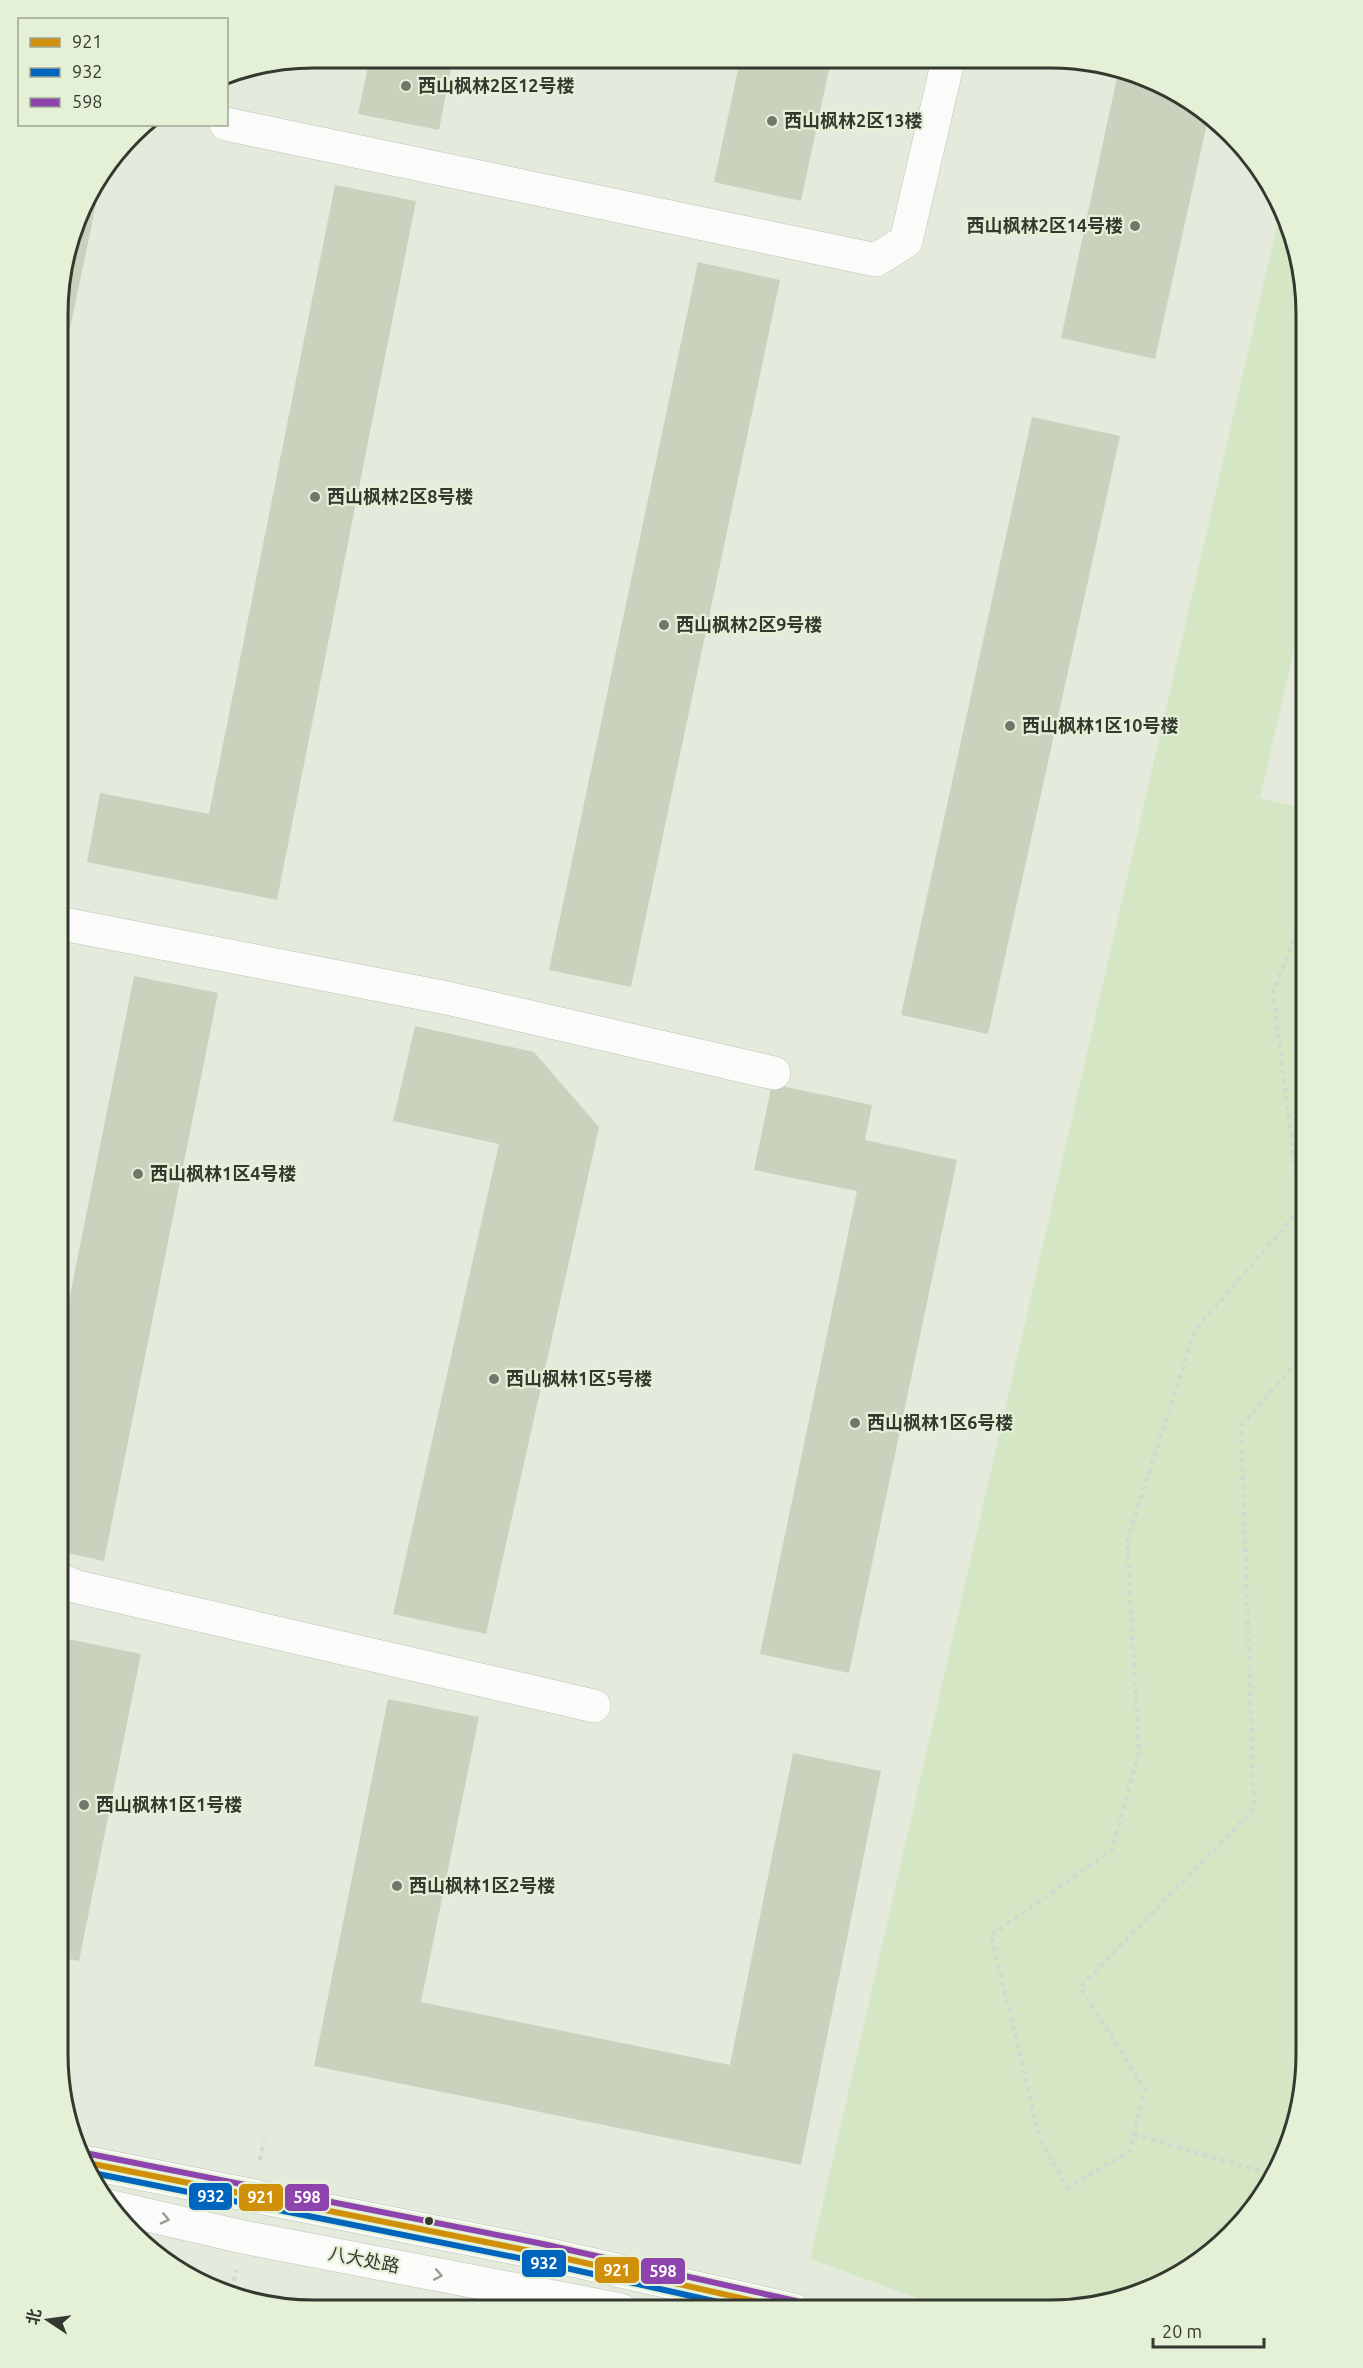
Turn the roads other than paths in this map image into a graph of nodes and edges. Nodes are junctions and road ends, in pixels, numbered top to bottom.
1 (946, 68) edge
2 (228, 124) edge
3 (68, 925) edge
4 (774, 1073) dead end
5 (68, 1583) edge
6 (594, 1706) dead end
7 (93, 2164) edge
8 (122, 2209) edge
9 (569, 2300) edge
10 (750, 2300) edge

1 - 2 street
3 - 4 street
5 - 6 street
7 - 10 street
8 -> 9 street, 八大处路

